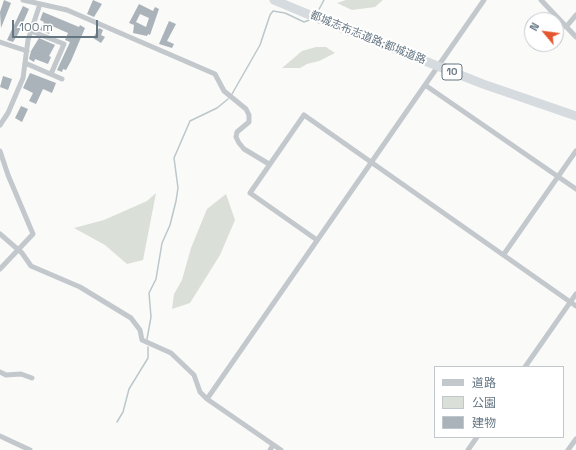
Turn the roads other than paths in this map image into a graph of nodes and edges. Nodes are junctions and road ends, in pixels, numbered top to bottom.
1 (23, 0) edge
2 (274, 0) edge
3 (484, 0) edge
4 (541, 0) edge
5 (40, 4) junction
6 (576, 15) edge
7 (566, 27) junction
8 (32, 30) junction
9 (576, 37) edge
10 (0, 42) edge
11 (27, 51) junction
12 (25, 63) junction
13 (52, 74) junction
14 (62, 79) dead end
15 (425, 85) junction
16 (576, 116) edge
17 (0, 125) edge
18 (0, 151) edge
19 (576, 151) edge
20 (371, 162) junction
21 (269, 164) junction
22 (559, 177) junction
23 (576, 189) edge
24 (0, 234) edge
25 (317, 240) junction
26 (18, 250) junction
27 (504, 254) junction
28 (0, 269) edge
29 (576, 294) edge
30 (571, 302) junction
31 (576, 306) edge
32 (526, 366) edge
33 (0, 372) edge
34 (32, 378) dead end
35 (207, 399) junction
36 (0, 436) edge
37 (476, 438) edge
38 (576, 439) edge
39 (273, 445) junction
40 (30, 450) edge
41 (270, 450) edge
42 (281, 450) edge
43 (468, 450) edge
44 (568, 450) edge

1 - 5 street
2 - 16 highway, 都城志布志道路;都城道路 / 10
3 - 15 street
4 - 7 street
5 - 8 street
5 - 21 street
6 - 7 street
7 - 9 street
8 - 11 street
8 - 13 street
10 - 11 street
11 - 12 street
12 - 13 street
12 - 17 street
13 - 14 street
15 - 20 street
15 - 22 street
18 - 26 street
19 - 22 street
20 - 21 street
20 - 25 street
20 - 27 street
21 - 25 street
22 - 23 street
22 - 27 street
24 - 26 street
25 - 35 street
26 - 28 street
26 - 35 street
27 - 30 street
29 - 30 street
30 - 31 street
30 - 32 street
33 - 34 street
35 - 39 street
36 - 40 street
37 - 43 street
38 - 44 street
39 - 41 street
39 - 42 street

